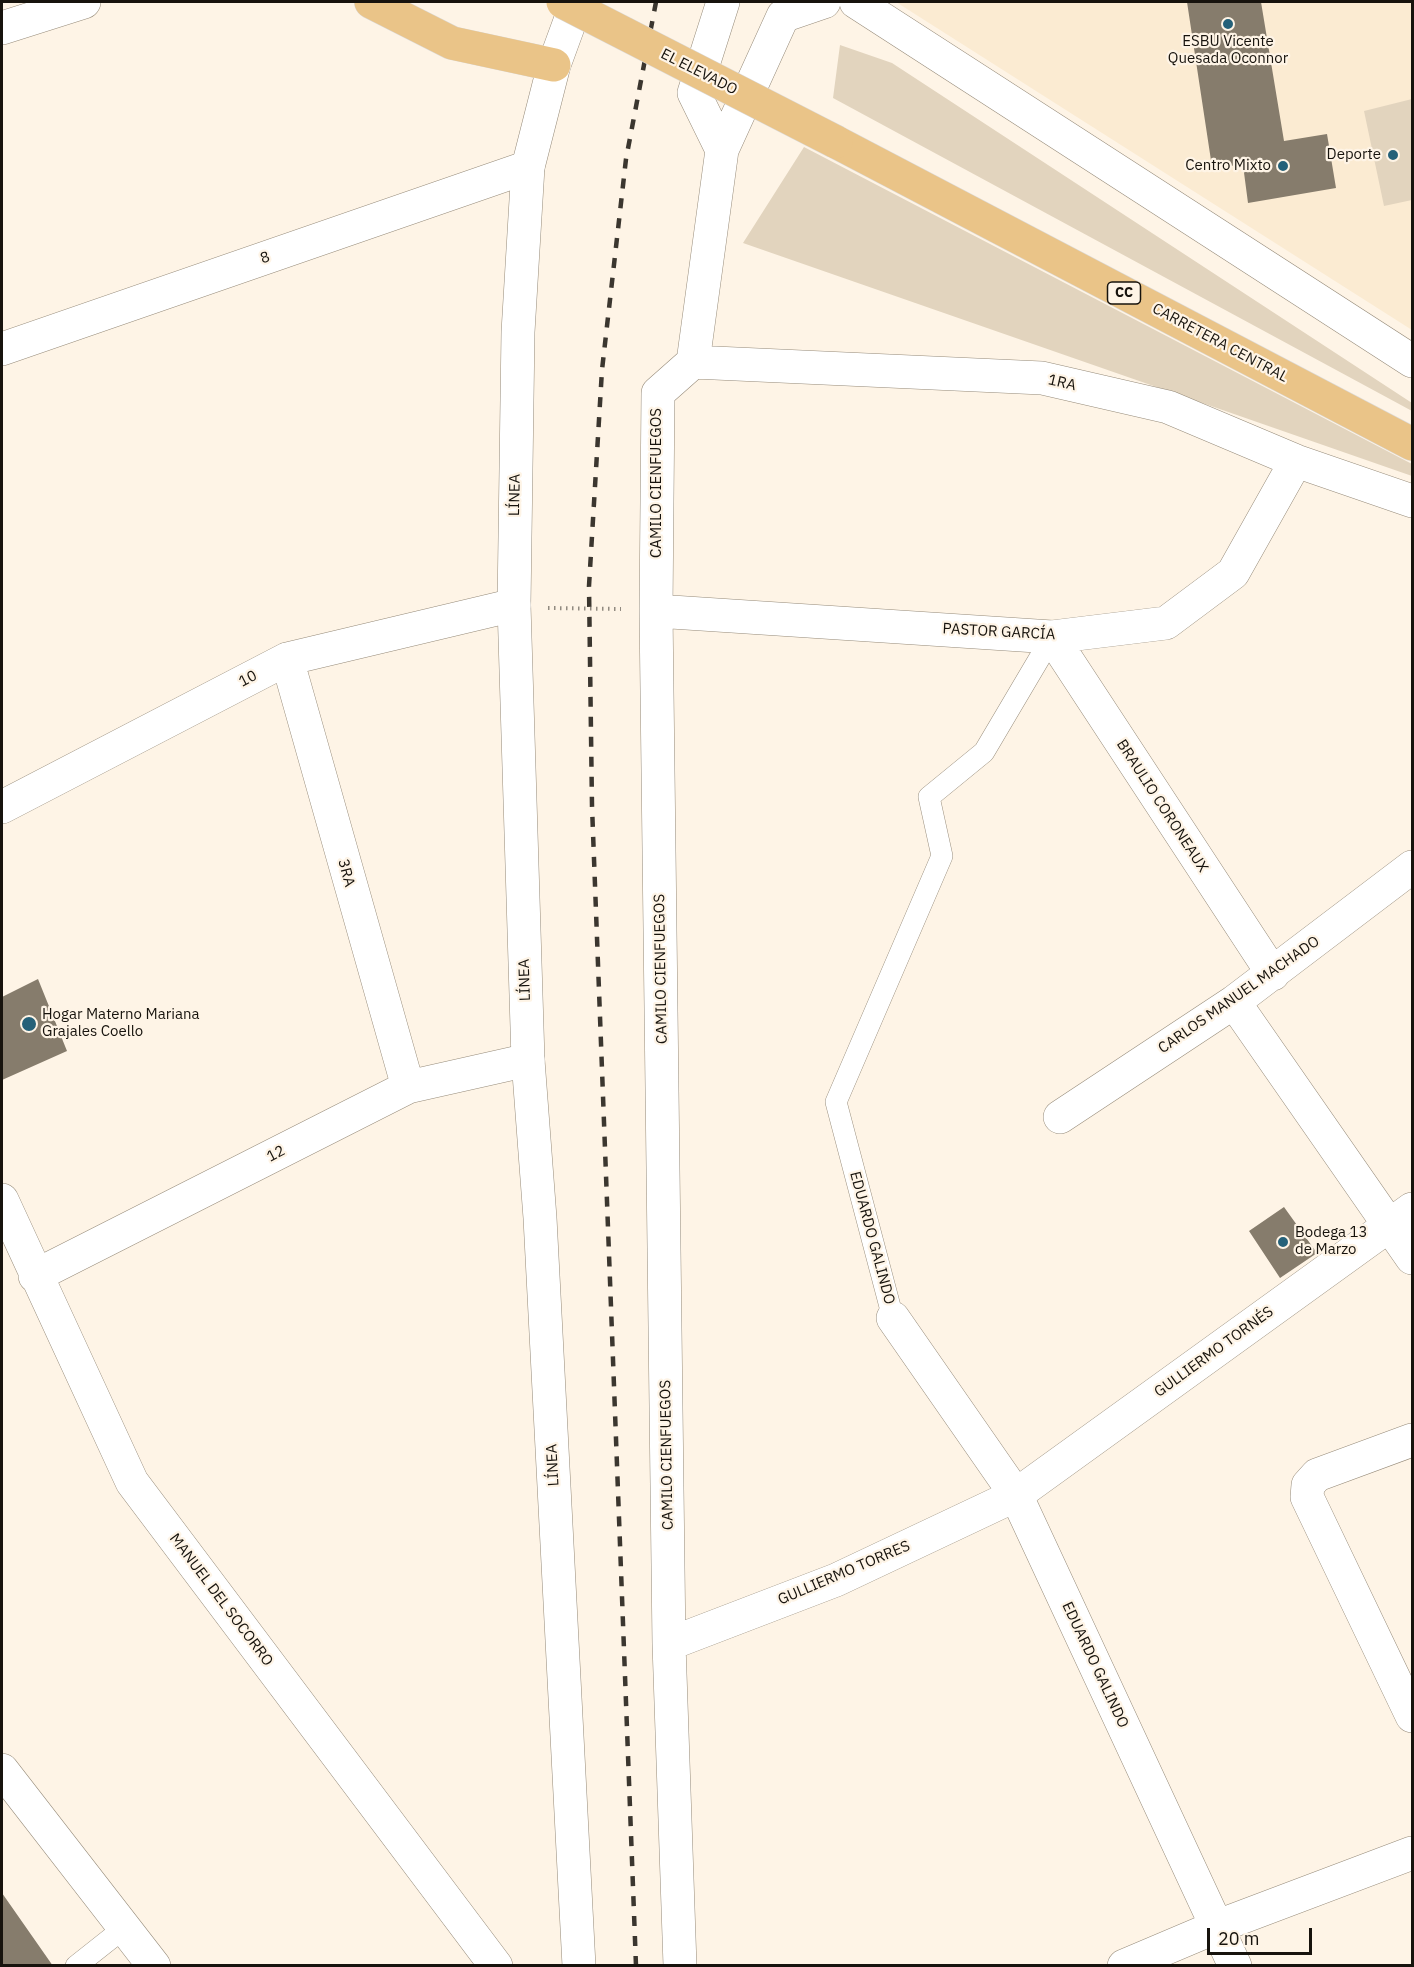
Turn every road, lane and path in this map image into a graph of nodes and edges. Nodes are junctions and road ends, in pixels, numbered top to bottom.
1 (84, 2) edge
2 (371, 2) edge
3 (563, 2) edge
4 (577, 2) edge
5 (723, 2) edge
6 (824, 2) edge
7 (856, 2) edge
8 (2, 28) edge
9 (554, 64) junction
10 (836, 142) joint
11 (722, 150) junction
12 (528, 167) junction
13 (2, 349) edge
14 (1413, 361) edge
15 (693, 362) junction
16 (1413, 444) edge
17 (1296, 461) junction
18 (1413, 501) edge
19 (514, 605) junction
20 (656, 611) junction
21 (1052, 637) junction
22 (287, 658) junction
23 (2, 807) edge
24 (1413, 867) edge
25 (1273, 974) junction
26 (1234, 1002) junction
27 (528, 1060) junction
28 (408, 1087) junction
29 (1060, 1117) dead end
30 (2, 1200) edge
31 (1401, 1217) edge
32 (1413, 1258) edge
33 (35, 1276) junction
34 (893, 1318) joint
35 (1413, 1440) edge
36 (1016, 1495) junction
37 (669, 1644) junction
38 (1413, 1716) edge
39 (2, 1770) edge
40 (1413, 1853) edge
41 (1216, 1927) junction
42 (124, 1928) junction
43 (76, 1965) edge
44 (154, 1965) edge
45 (496, 1965) edge
46 (579, 1965) edge
47 (680, 1965) edge
48 (1124, 1965) edge
49 (1235, 1965) edge

1 - 8 street
2 - 9 highway
3 - 10 highway, EL ELEVADO / CC, bridge
4 - 9 street, LÍNEA
5 - 11 street
6 - 11 street
7 - 14 street
9 - 12 street, LÍNEA
10 - 16 highway, CARRETERA CENTRAL / CC
11 - 15 street
12 - 13 street, 8
12 - 19 street, LÍNEA
15 - 17 street, 1RA
15 - 20 street, CAMILO CIENFUEGOS
17 - 18 street, 1RA
17 - 21 street, PASTOR GARCÍA
19 - 20 path
19 - 22 street, 10
19 - 27 street, LÍNEA
20 - 21 street, PASTOR GARCÍA
20 - 37 street, CAMILO CIENFUEGOS
21 - 25 street, BRAULIO CORONEAUX
21 - 34 lane, EDUARDO GALINDO
22 - 23 street, 10
22 - 28 street, 3RA
24 - 25 street, CARLOS MANUEL MACHADO
25 - 26 street, CARLOS MANUEL MACHADO
26 - 29 street, CARLOS MANUEL MACHADO
26 - 31 street
27 - 28 street, 12
27 - 46 street, LÍNEA
28 - 33 street, 12
30 - 33 street, MANUEL DEL SOCORRO
31 - 32 street
31 - 36 street, GULLIERMO TORNÉS
33 - 45 street, MANUEL DEL SOCORRO
34 - 36 street, EDUARDO GALINDO
35 - 38 street
36 - 37 street, GULLIERMO TORRES
36 - 41 street, EDUARDO GALINDO
37 - 47 street, CAMILO CIENFUEGOS
39 - 42 street
40 - 41 street
41 - 48 street
41 - 49 street, EDUARDO GALINDO
42 - 43 lane
42 - 44 street

